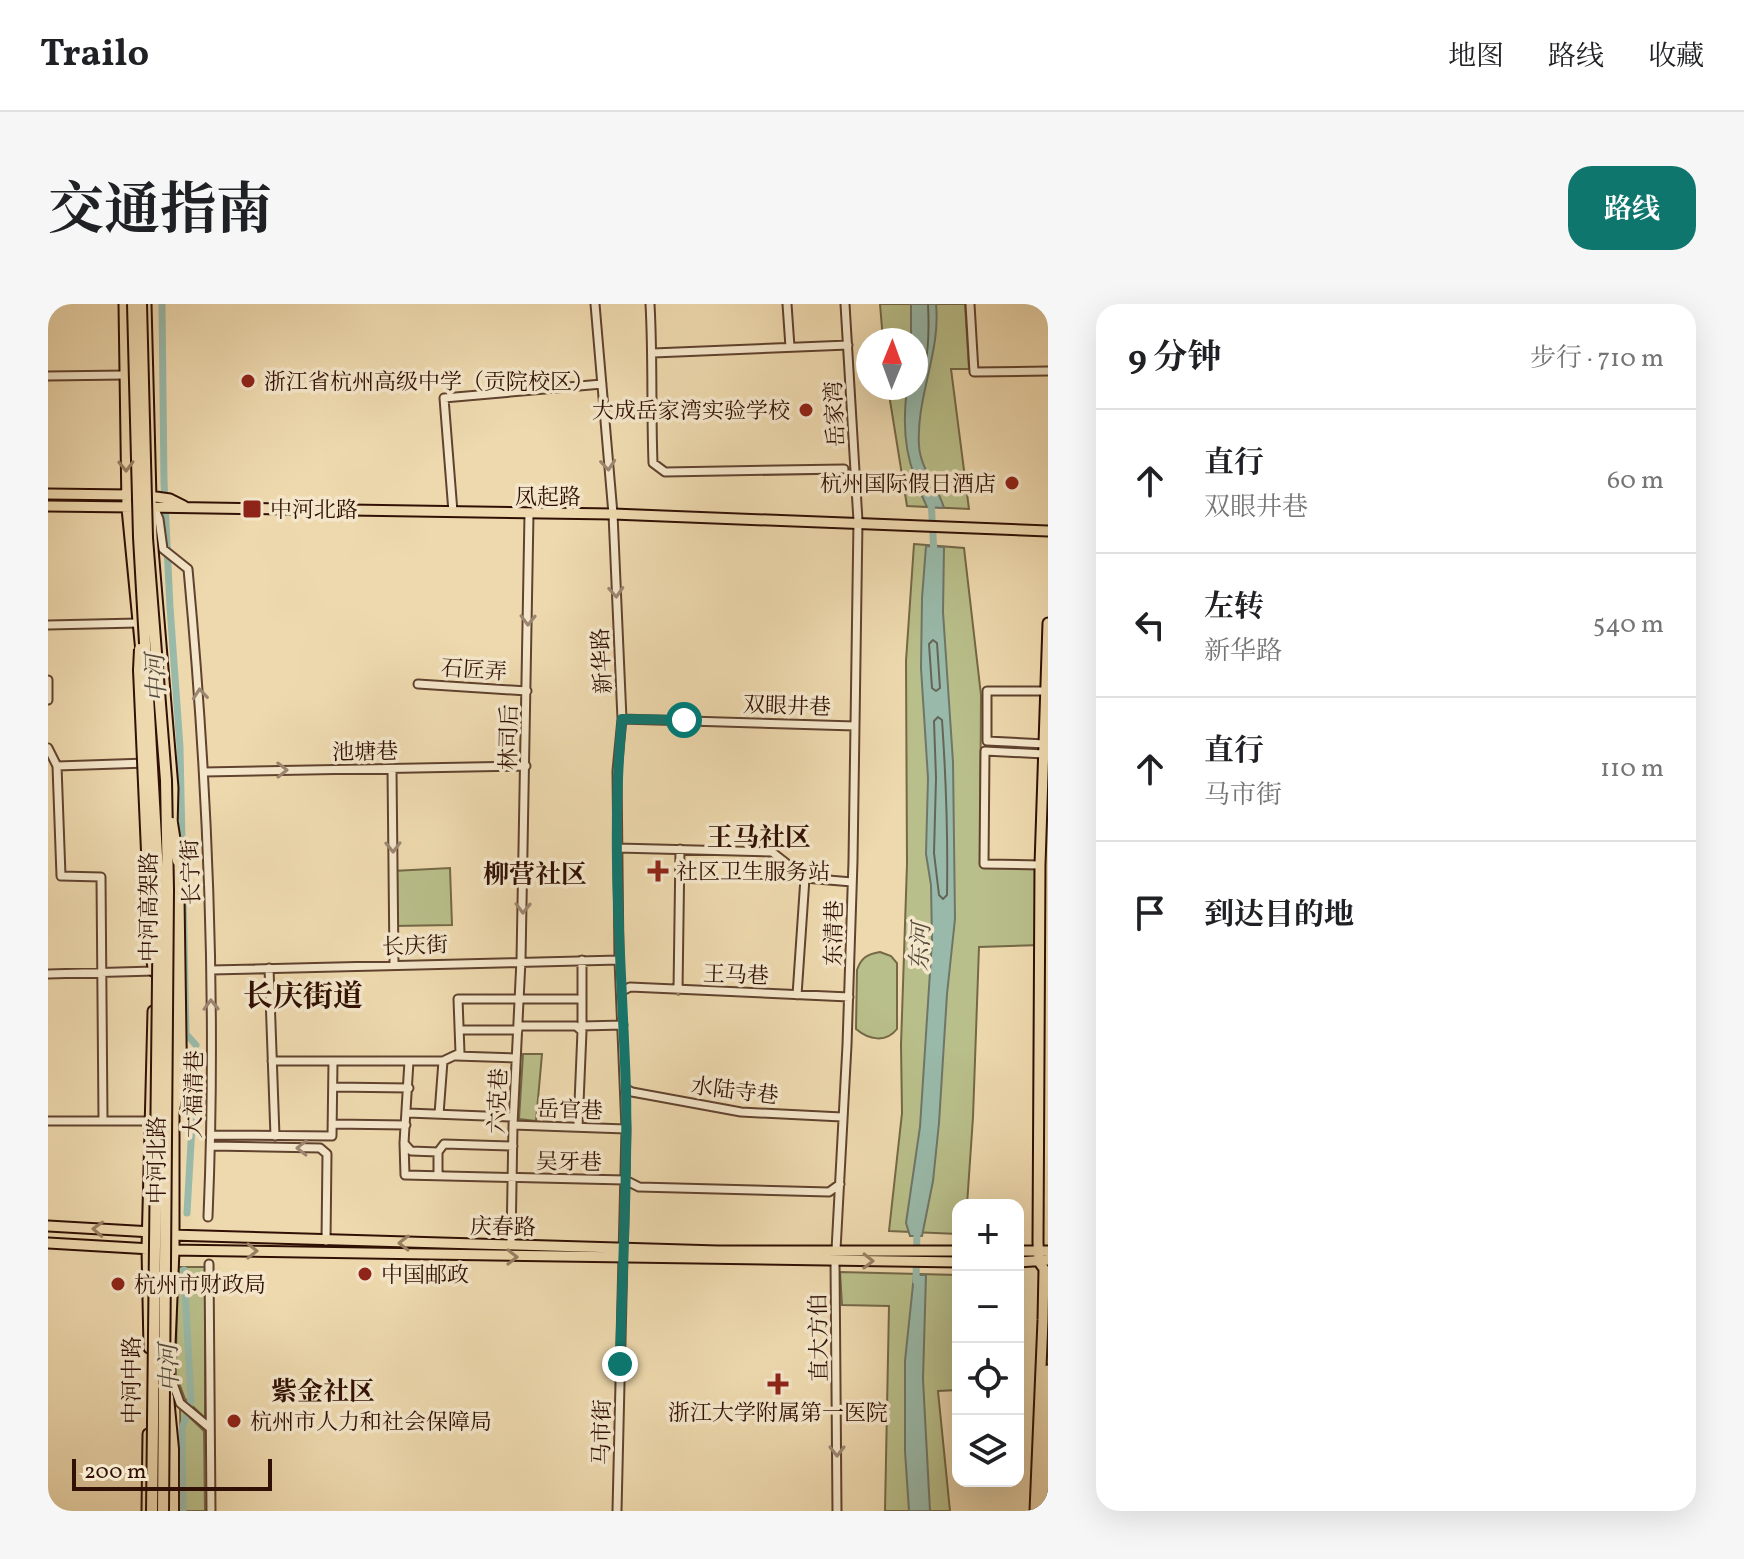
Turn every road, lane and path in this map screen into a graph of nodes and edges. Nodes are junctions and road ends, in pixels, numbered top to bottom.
1 (124, 304) edge
2 (133, 304) edge
3 (144, 304) edge
4 (595, 304) edge
5 (650, 304) edge
6 (787, 304) edge
7 (845, 304) edge
8 (970, 304) edge
9 (848, 345) junction
10 (790, 347) junction
11 (653, 353) junction
12 (1048, 371) edge
13 (125, 375) junction
14 (48, 376) edge
15 (602, 384) junction
16 (844, 469) dead end
17 (48, 494) edge
18 (127, 495) junction
19 (161, 502) junction
20 (48, 506) edge
21 (127, 508) junction
22 (453, 512) junction
23 (529, 514) junction
24 (613, 514) junction
25 (858, 521) junction
26 (1048, 531) edge
27 (143, 603) junction
28 (138, 623) junction
29 (1048, 623) edge
30 (48, 625) edge
31 (48, 680) edge
32 (418, 684) dead end
33 (527, 691) junction
34 (1045, 691) junction
35 (48, 700) edge
36 (622, 719) junction
37 (855, 726) junction
38 (48, 748) edge
39 (1044, 749) junction
40 (147, 763) junction
41 (57, 766) junction
42 (526, 766) junction
43 (392, 769) junction
44 (204, 772) junction
45 (166, 780) junction
46 (618, 848) junction
47 (680, 849) junction
48 (1040, 865) junction
49 (805, 878) junction
50 (852, 882) junction
51 (521, 960) junction
52 (582, 960) junction
53 (619, 960) junction
54 (394, 964) junction
55 (269, 968) junction
56 (211, 970) junction
57 (154, 971) junction
58 (48, 974) edge
59 (101, 974) junction
60 (678, 990) junction
61 (622, 991) junction
62 (797, 995) junction
63 (849, 997) junction
64 (520, 998) junction
65 (577, 999) dead end
66 (623, 1025) junction
67 (518, 1028) junction
68 (459, 1030) junction
69 (456, 1056) junction
70 (516, 1058) junction
71 (272, 1061) junction
72 (333, 1061) junction
73 (409, 1061) junction
74 (443, 1061) junction
75 (333, 1087) junction
76 (409, 1088) junction
77 (626, 1089) junction
78 (174, 1110) junction
79 (408, 1113) junction
80 (439, 1114) junction
81 (842, 1117) junction
82 (103, 1119) junction
83 (48, 1121) edge
84 (150, 1121) junction
85 (513, 1121) junction
86 (333, 1124) junction
87 (406, 1125) junction
88 (578, 1127) junction
89 (626, 1129) junction
90 (211, 1135) junction
91 (275, 1136) junction
92 (404, 1143) junction
93 (211, 1146) junction
94 (513, 1146) junction
95 (438, 1152) junction
96 (438, 1175) junction
97 (512, 1178) junction
98 (625, 1180) junction
99 (840, 1184) junction
100 (208, 1217) dead end
101 (48, 1226) edge
102 (148, 1231) junction
103 (174, 1235) junction
104 (326, 1241) junction
105 (48, 1243) edge
106 (511, 1243) junction
107 (147, 1249) junction
108 (174, 1250) junction
109 (836, 1250) junction
110 (952, 1251) edge
111 (622, 1252) junction
112 (1043, 1256) edge
113 (904, 1257) junction
114 (835, 1261) junction
115 (952, 1262) edge
116 (209, 1264) dead end
117 (1048, 1320) edge
118 (1048, 1368) edge
119 (170, 1374) junction
120 (168, 1397) junction
121 (210, 1428) junction
122 (1047, 1431) edge
123 (150, 1511) edge
124 (168, 1511) edge
125 (211, 1511) edge
126 (617, 1511) edge
127 (837, 1511) edge
128 (1035, 1511) edge
129 (1043, 1511) edge

1 - 13 main road, 中河北路
2 - 27 highway, 中河高架路, bridge
3 - 19 main road, 中河北路
3 - 45 highway, 中河高架路, bridge
4 - 15 street, 新华路
5 - 11 street
6 - 10 street
7 - 9 street, 岳家湾
8 - 12 street
9 - 10 street
9 - 25 street, 岳家湾
10 - 11 street
11 - 16 street
13 - 14 street
13 -> 18 main road, 中河北路
15 - 22 street
15 -> 24 street, 新华路
17 - 18 main road
18 - 19 main road
18 - 21 main road, 中河北路
19 - 21 main road, 凤起路
19 - 22 main road, 凤起路
44 -> 19 street, 长宁街
19 - 78 main road, 中河北路
20 - 21 main road, 凤起路
21 - 28 main road, 中河北路
22 - 23 main road, 凤起路
23 - 24 main road, 凤起路
23 -> 33 street, 林司后
24 - 25 main road, 凤起路
24 -> 36 street, 新华路
25 - 26 main road, 凤起路
25 - 37 street, 东清巷
27 - 57 highway, bridge
27 - 123 highway, 中河高架路, bridge
28 - 30 street
28 - 40 main road, 中河北路
29 - 34 main road
31 - 35 street
32 - 33 street, 石匠弄
33 - 42 street, 林司后
34 - 39 main road
34 - 39 street
36 - 37 street, 双眼井巷
36 - 46 street, 新华路
37 - 50 street, 东清巷
38 - 41 street
39 - 48 main road
39 - 48 street
40 - 41 street
40 - 57 main road, 中河北路
41 - 59 street
42 - 43 street, 池塘巷
42 -> 51 street, 林司后
44 -> 43 street, 池塘巷
43 -> 54 street
44 - 56 street, 长宁街
45 - 78 highway, bridge
45 - 124 highway, 中河高架路, bridge
46 - 47 street
46 - 53 street, 新华路
47 - 49 street
47 - 60 street
48 - 112 main road
49 - 50 street
49 - 62 street
50 - 63 street, 东清巷
51 - 52 street, 长庆街
51 - 54 street, 长庆街
51 - 64 street, 六克巷
52 - 53 street, 长庆街
52 - 66 street
53 - 61 street, 新华路
54 - 55 street, 长庆街
55 - 56 street, 长庆街
55 - 71 street
90 -> 56 street, 大福清巷
57 - 59 street
57 - 84 main road, 中河北路
58 - 59 street
59 - 82 street
60 - 61 street, 王马巷
60 - 62 street, 王马巷
61 - 66 street, 新华路
62 - 63 street, 王马巷
63 - 81 street, 东清巷
64 - 65 street
64 - 67 street, 六克巷
64 - 68 street
66 - 77 street, 新华路
67 - 68 street
67 - 70 street, 六克巷
67 - 88 street
68 - 69 street
69 - 70 street
69 - 74 street
70 - 85 street, 六克巷
71 - 72 street
71 - 91 street
72 - 73 street
72 - 75 street
73 - 74 street
73 - 76 street
74 - 80 street
75 - 76 street
75 - 86 street
76 - 79 street
77 - 81 street, 水陆寺巷
77 - 89 street, 新华路
78 - 103 main road, 中河北路
79 - 80 street, 岳官巷
79 - 87 street
80 - 85 street, 岳官巷
81 - 99 street, 东清巷
82 - 83 street
82 - 84 street
84 - 102 main road, 中河北路
85 - 88 street, 岳官巷
85 - 94 street, 六克巷
86 - 87 street
86 - 91 street
87 - 92 street
88 - 89 street, 岳官巷
89 - 98 street, 新华路
90 - 91 street
90 - 93 street, 大福清巷
92 - 95 street
92 - 96 street, 吴牙巷
93 - 100 street, 大福清巷
104 -> 93 street
94 - 95 street
94 - 97 street, 六克巷
95 - 96 street
96 - 97 street, 吴牙巷
97 - 98 street, 吴牙巷
97 - 106 street, 六克巷
98 - 99 street, 吴牙巷
98 - 111 street, 新华路
99 - 109 street, 东清巷
102 -> 101 main road, 庆春路
102 - 103 main road, 庆春路
102 - 107 main road, 中河北路
103 - 104 main road, 庆春路
103 - 108 main road, 中河北路
106 -> 104 main road, 庆春路
105 - 107 main road, 庆春路
106 - 111 main road, 庆春路
107 - 108 main road, 庆春路
107 - 123 main road, 中河中路
108 -> 111 main road, 庆春路
108 - 119 main road, 中河中路
109 - 111 main road, 庆春路
109 - 113 main road, 庆春路
110 - 113 main road, 庆春路
111 - 114 main road, 庆春路
111 - 126 street, 马市街
112 - 128 main road
114 -> 113 main road, 庆春路
113 - 115 main road, 庆春路
114 -> 127 street, 直大方伯
116 - 121 street
117 - 118 main road
118 - 122 main road
119 - 120 main road, 中河中路
119 - 121 street
120 - 124 main road, 中河中路
120 - 124 highway
121 - 125 street
122 - 129 main road

